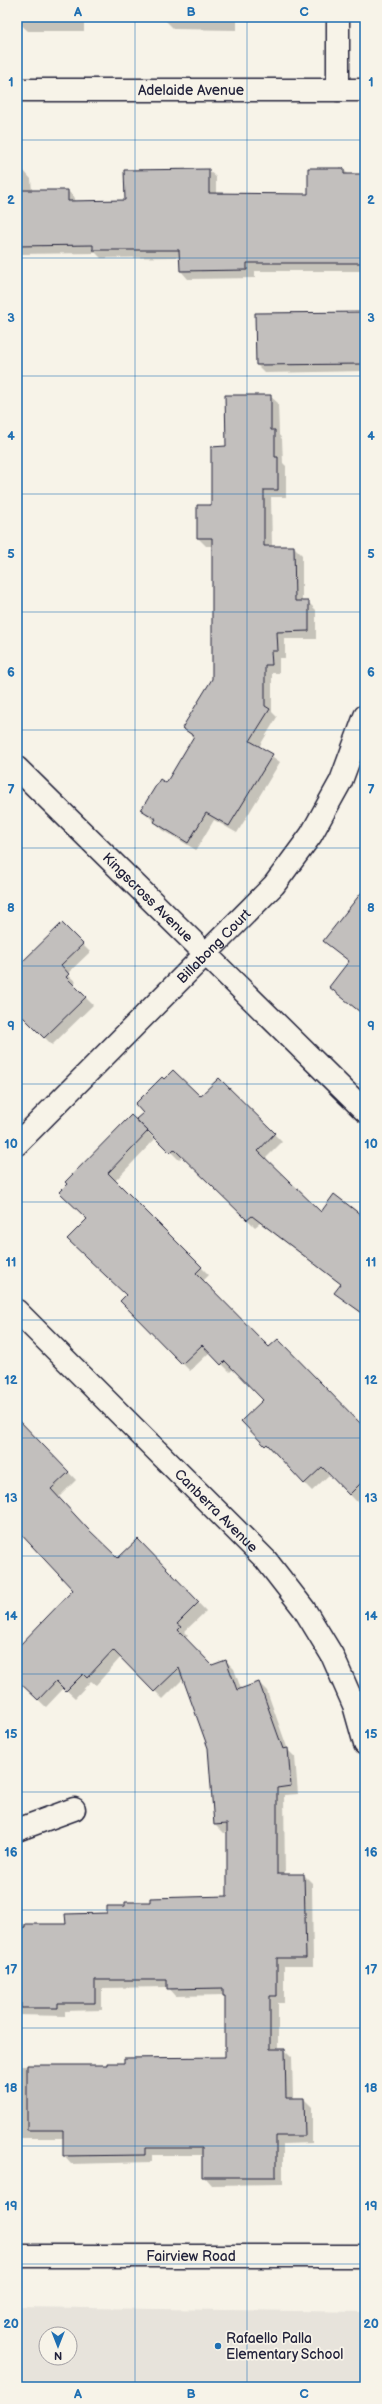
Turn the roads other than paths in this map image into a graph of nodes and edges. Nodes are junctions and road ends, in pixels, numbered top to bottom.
1 (338, 17) edge
2 (17, 90) edge
3 (338, 90) junction
4 (365, 90) edge
5 (365, 716) edge
6 (17, 768) edge
7 (206, 954) junction
8 (365, 1111) edge
9 (17, 1144) edge
10 (17, 1311) edge
11 (365, 1744) edge
12 (74, 1809) dead end
13 (17, 1830) edge
14 (17, 2256) edge
15 (365, 2256) edge

1 - 3 street
2 - 3 street, Adelaide Avenue
3 - 4 street, Adelaide Avenue
5 - 7 street, Billabong Court
6 - 7 street, Kingscross Avenue
7 - 8 street, Kingscross Avenue
7 - 9 street, Billabong Court
10 - 11 street, Canberra Avenue
12 - 13 street
14 - 15 street, Fairview Road

